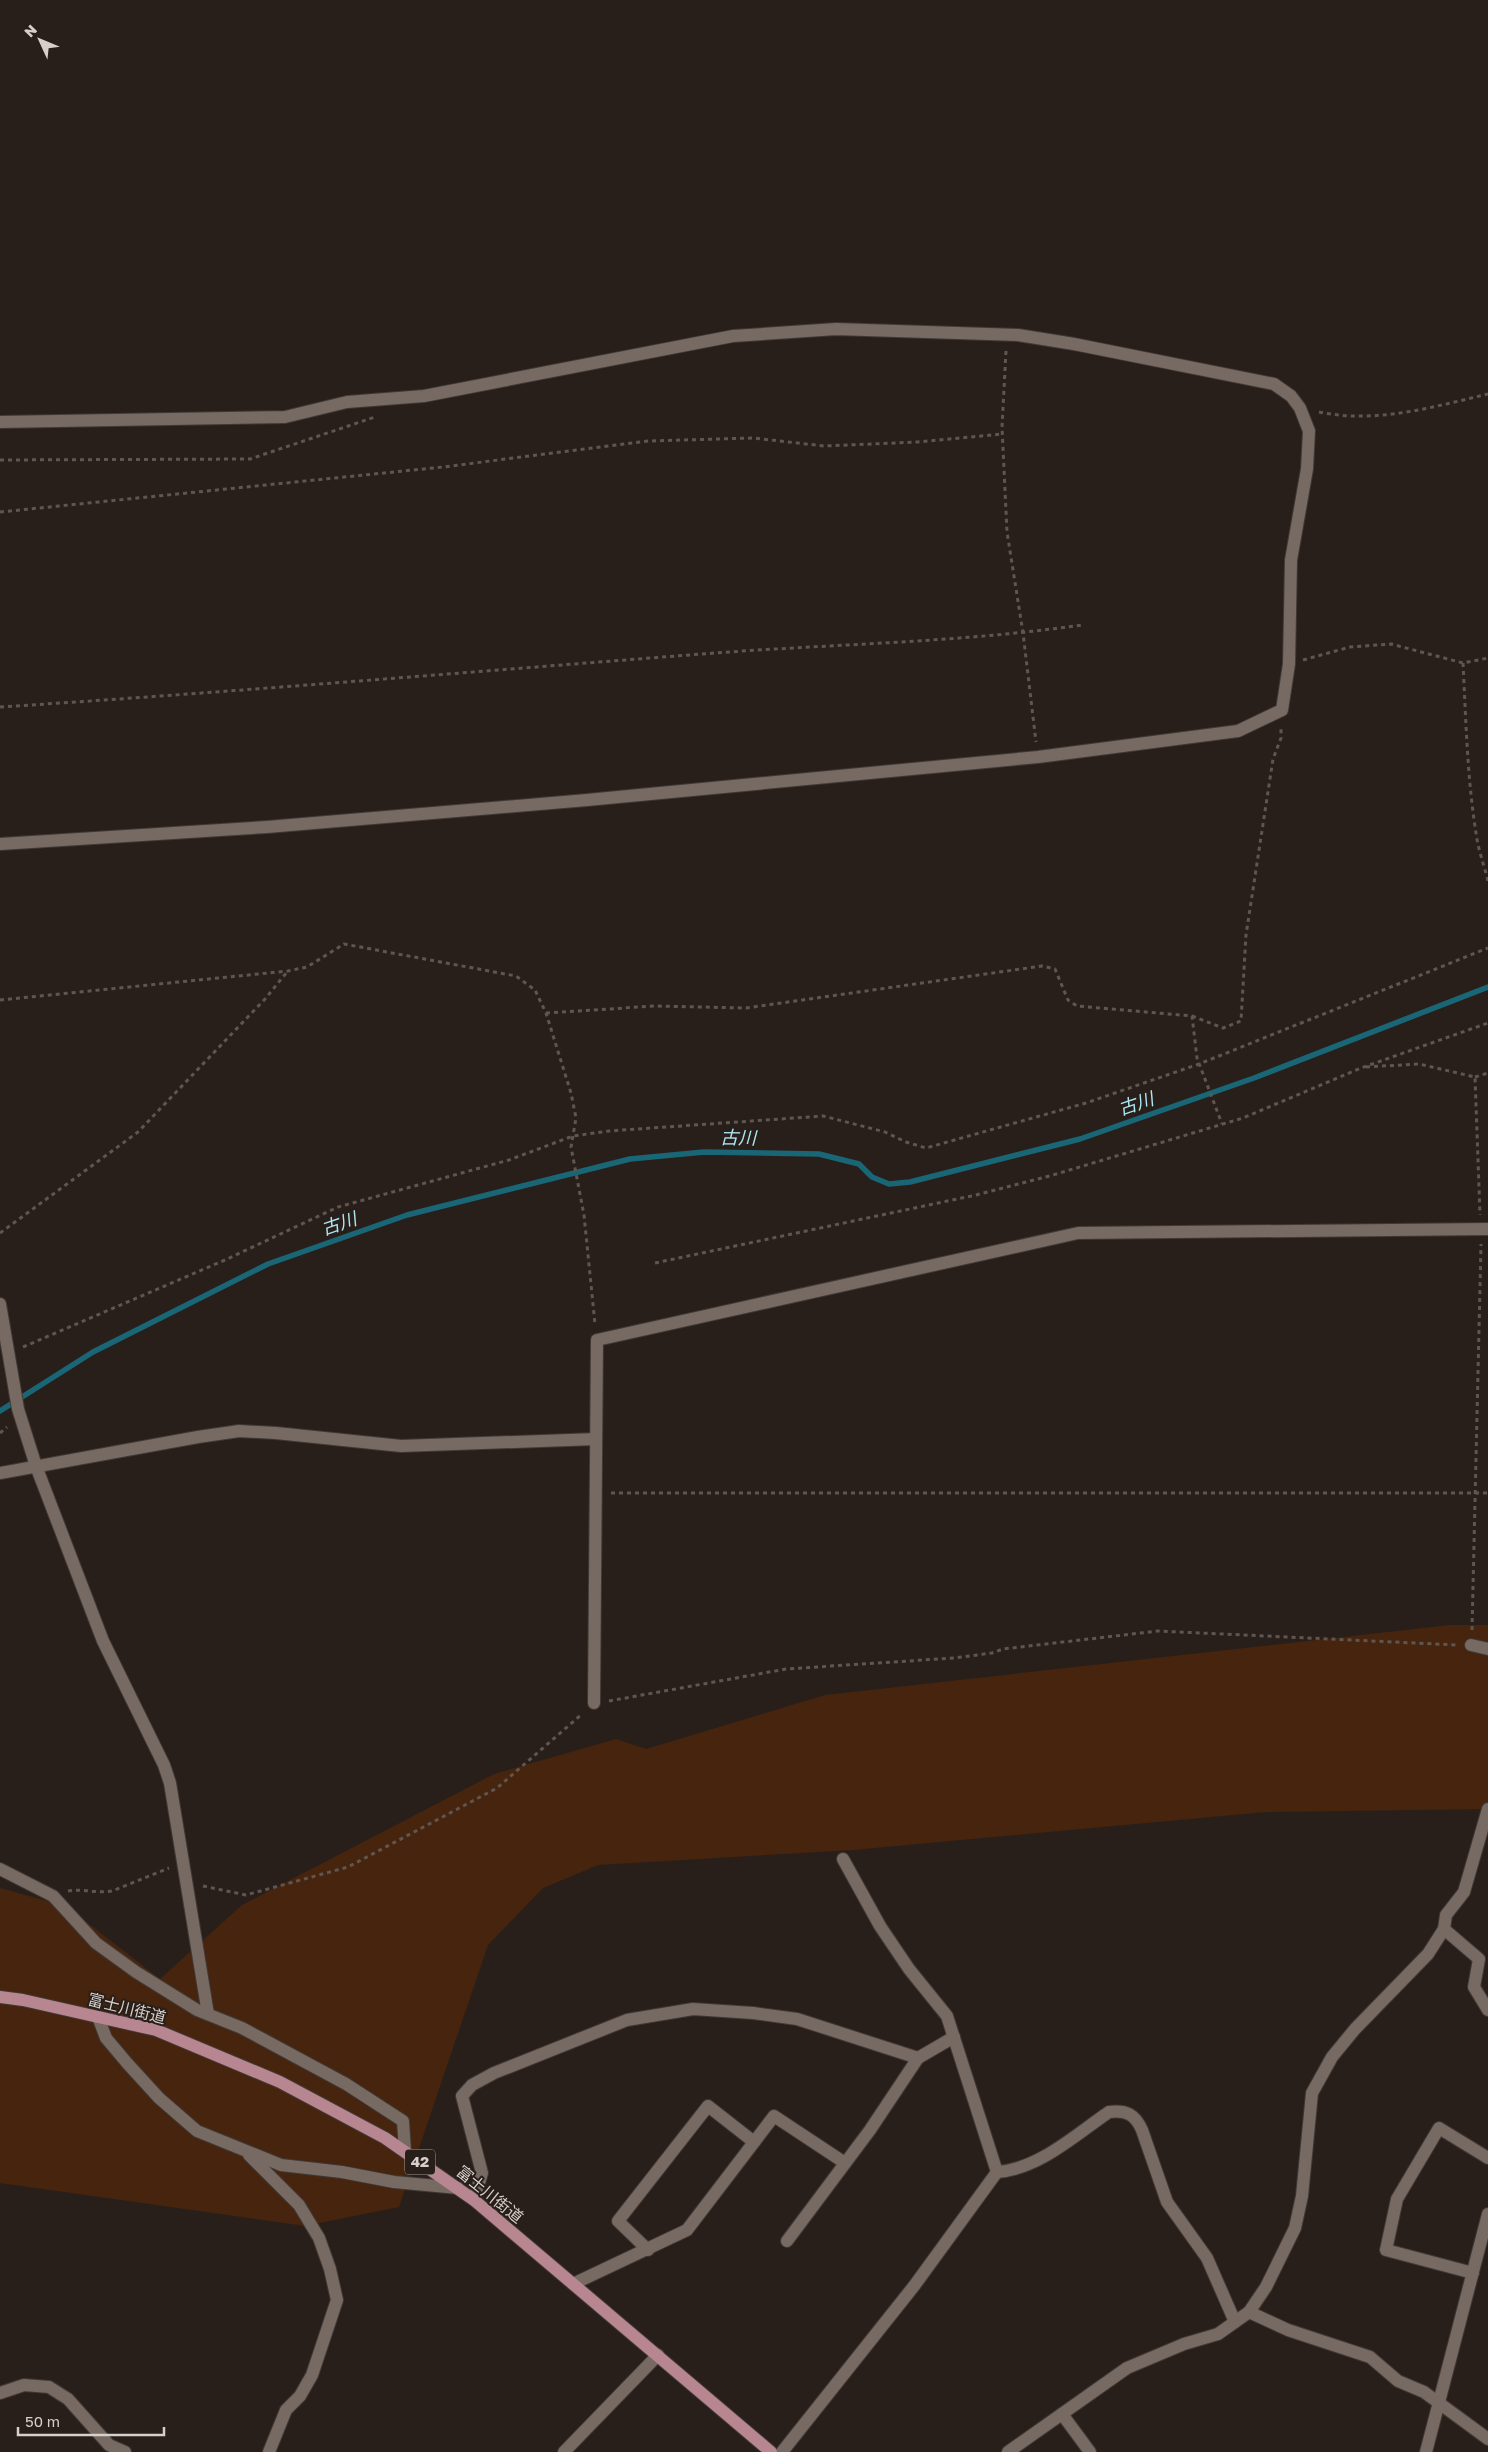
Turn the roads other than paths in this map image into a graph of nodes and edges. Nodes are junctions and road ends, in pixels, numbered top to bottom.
1 (0, 422) edge
2 (0, 844) edge
3 (1484, 1229) edge
4 (0, 1304) edge
5 (596, 1439) junction
6 (36, 1466) junction
7 (0, 1473) edge
8 (1471, 1646) road end
9 (1488, 1649) edge
10 (594, 1703) road end
11 (1488, 1809) edge
12 (843, 1859) dead end
13 (0, 1869) edge
14 (1444, 1929) junction
15 (1483, 1957) edge
16 (0, 1997) edge
17 (1488, 2010) edge
18 (208, 2014) junction
19 (98, 2017) junction
20 (954, 2037) junction
21 (918, 2058) junction
22 (754, 2142) junction
23 (246, 2151) junction
24 (405, 2151) junction
25 (1488, 2158) edge
26 (846, 2163) junction
27 (997, 2172) junction
28 (458, 2188) junction
29 (474, 2200) junction
30 (1488, 2214) edge
31 (788, 2241) dead end
32 (648, 2250) junction
33 (1473, 2273) junction
34 (573, 2284) junction
35 (1249, 2312) junction
36 (1235, 2322) junction
37 (658, 2355) junction
38 (0, 2393) edge
39 (1440, 2404) junction
40 (1062, 2414) junction
41 (1488, 2439) edge
42 (125, 2452) edge
43 (269, 2452) edge
44 (564, 2452) edge
45 (771, 2452) edge
46 (782, 2452) edge
47 (1008, 2452) edge
48 (1090, 2452) edge
49 (1426, 2452) edge

1 - 2 street
3 - 5 street
4 - 6 street
5 - 6 street
5 - 10 street
6 - 7 street
6 - 18 street
8 - 9 street
11 - 14 street
12 - 20 street
13 - 18 street
14 - 15 street
14 - 35 street
15 - 17 street
16 - 19 main road, 富士川街道 / 42
18 - 24 street
19 - 23 street
19 - 24 main road, 富士川街道 / 42
20 - 21 street
20 - 27 street
21 - 26 street
21 - 29 street
22 - 26 street
22 - 32 street
22 - 32 street
23 - 28 street
23 - 43 street
24 - 28 main road, 富士川街道 / 42
25 - 33 street
26 - 31 street
27 - 36 street
27 - 46 street
28 - 29 main road, 富士川街道 / 42
29 - 34 main road, 富士川街道 / 42
30 - 33 street
32 - 34 street
33 - 39 street
34 - 37 main road, 富士川街道 / 42
35 - 36 street
35 - 39 street
36 - 40 street
37 - 44 street
37 - 45 main road, 富士川街道 / 42
38 - 42 street
39 - 41 street
39 - 49 street
40 - 47 street
40 - 48 street

